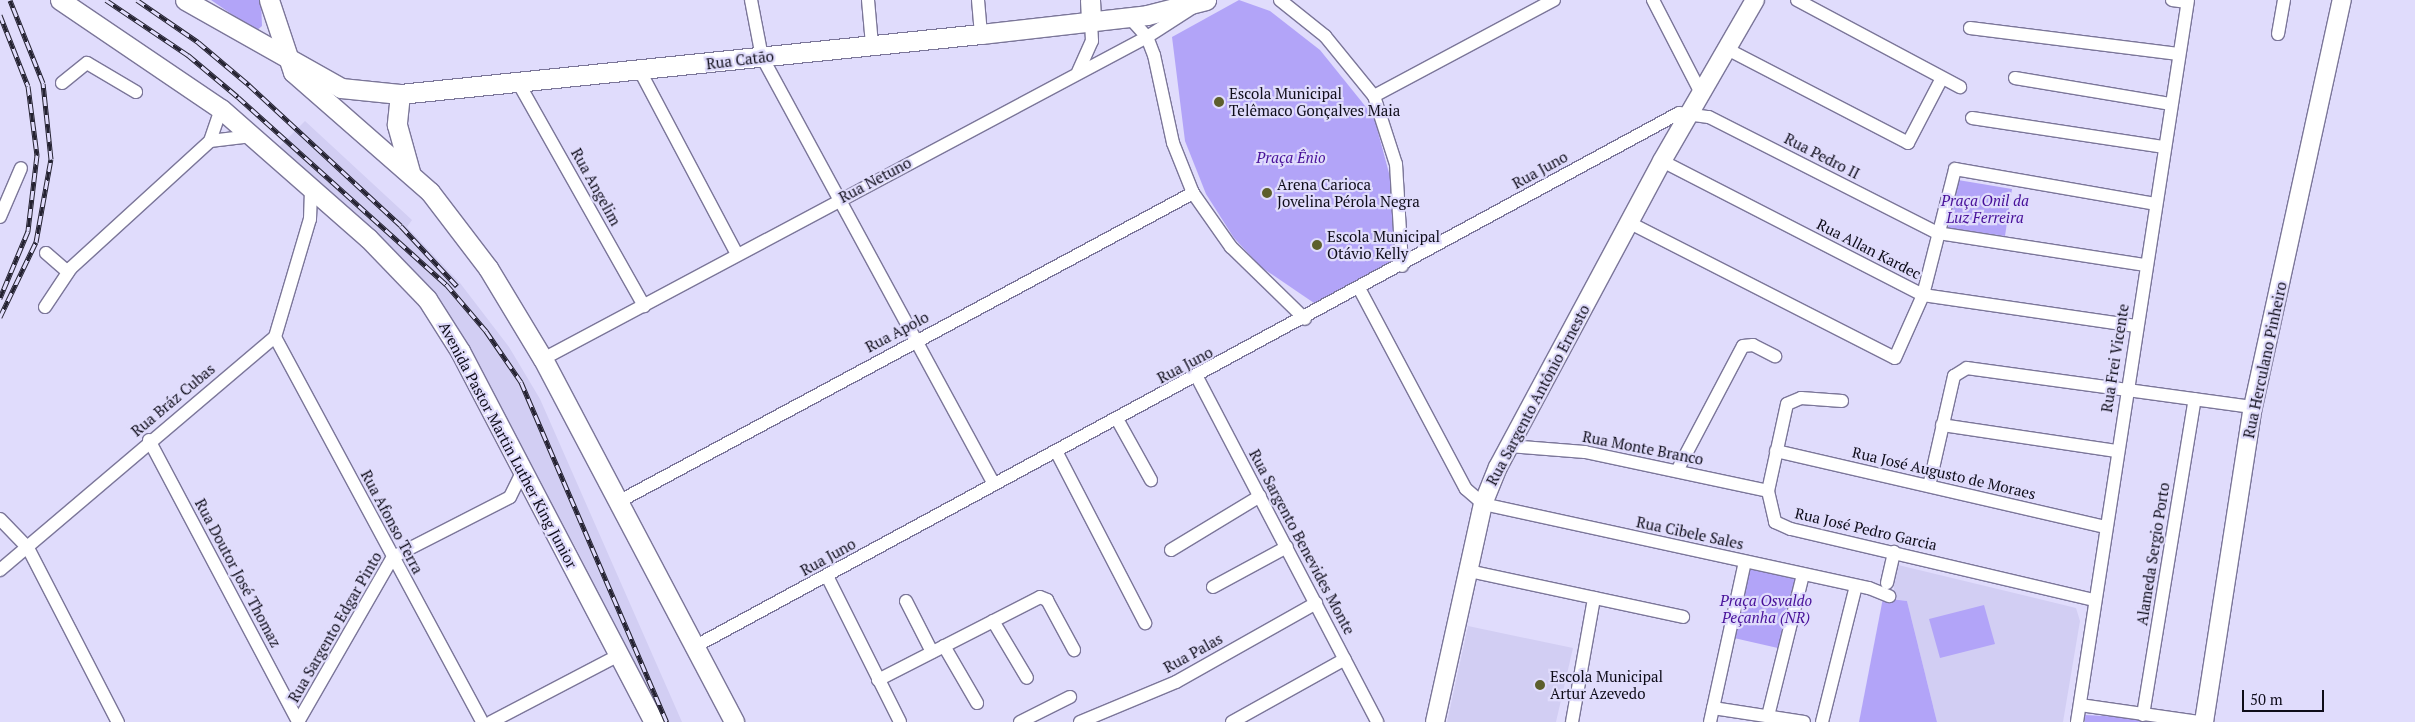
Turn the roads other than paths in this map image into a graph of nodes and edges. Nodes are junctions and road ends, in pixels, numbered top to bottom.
1 (60, 0) edge
2 (185, 0) edge
3 (269, 0) edge
4 (751, 0) edge
5 (868, 0) edge
6 (978, 0) edge
7 (1090, 0) edge
8 (1280, 0) edge
9 (1554, 0) edge
10 (1653, 0) edge
11 (1755, 0) edge
12 (1797, 0) edge
13 (2172, 0) edge
14 (2284, 0) edge
15 (2342, 0) edge
16 (1204, 1) edge
17 (2187, 1) edge
18 (1129, 17) junction
19 (1092, 21) junction
20 (1970, 28) dead end
21 (982, 34) junction
22 (2278, 34) dead end
23 (1147, 37) junction
24 (872, 45) junction
25 (1727, 49) junction
26 (2178, 54) junction
27 (285, 56) junction
28 (762, 57) junction
29 (640, 71) junction
30 (1078, 73) junction
31 (1942, 78) junction
32 (2015, 78) dead end
33 (62, 83) dead end
34 (519, 84) junction
35 (1960, 87) dead end
36 (136, 92) dead end
37 (1700, 92) junction
38 (400, 94) junction
39 (1374, 96) junction
40 (2170, 104) junction
41 (221, 109) junction
42 (1690, 111) junction
43 (1972, 118) dead end
44 (252, 136) junction
45 (210, 141) junction
46 (2163, 147) junction
47 (1662, 161) junction
48 (20, 168) dead end
49 (410, 173) junction
50 (311, 189) junction
51 (1193, 193) junction
52 (838, 200) junction
53 (325, 202) junction
54 (2155, 204) junction
55 (0, 217) edge
56 (310, 219) junction
57 (1630, 223) junction
58 (1938, 233) junction
59 (46, 253) dead end
60 (737, 254) junction
61 (2145, 265) junction
62 (1402, 266) junction
63 (68, 272) junction
64 (1360, 290) junction
65 (1923, 295) junction
66 (644, 306) junction
67 (45, 307) dead end
68 (1305, 319) junction
69 (2136, 326) junction
70 (275, 337) junction
71 (914, 341) junction
72 (1775, 356) dead end
73 (543, 358) junction
74 (1197, 377) junction
75 (2127, 390) junction
76 (2194, 399) junction
77 (1842, 401) dead end
78 (2253, 407) junction
79 (1117, 419) junction
80 (1942, 425) junction
81 (149, 440) junction
82 (1509, 446) junction
83 (1056, 451) junction
84 (1776, 451) junction
85 (2117, 451) junction
86 (523, 470) junction
87 (1677, 471) junction
88 (1151, 480) dead end
89 (994, 484) junction
90 (1929, 486) junction
91 (1768, 491) junction
92 (535, 492) junction
93 (1260, 496) junction
94 (510, 497) junction
95 (618, 502) junction
96 (1483, 504) junction
97 (0, 519) edge
98 (2106, 527) junction
99 (1287, 547) junction
100 (28, 548) junction
101 (1171, 550) dead end
102 (1894, 552) junction
103 (393, 557) junction
104 (1745, 562) junction
105 (0, 570) edge
106 (1469, 570) junction
107 (1803, 575) junction
108 (826, 576) junction
109 (1887, 583) dead end
110 (1856, 586) junction
111 (1214, 587) dead end
112 (1889, 596) dead end
113 (1594, 598) junction
114 (2094, 600) junction
115 (906, 601) dead end
116 (1316, 604) junction
117 (1683, 618) dead end
118 (993, 621) junction
119 (1145, 623) dead end
120 (944, 646) junction
121 (694, 647) junction
122 (1074, 650) dead end
123 (932, 652) junction
124 (619, 655) junction
125 (1345, 659) junction
126 (1027, 678) dead end
127 (878, 680) junction
128 (1070, 697) dead end
129 (977, 703) dead end
130 (2080, 705) junction
131 (1713, 708) junction
132 (2143, 715) junction
133 (1768, 716) junction
134 (118, 722) edge
135 (298, 722) edge
136 (482, 722) edge
137 (492, 722) edge
138 (654, 722) edge
139 (734, 722) edge
140 (900, 722) edge
141 (1020, 722) edge
142 (1080, 722) edge
143 (1232, 722) edge
144 (1377, 722) edge
145 (1435, 722) edge
146 (1572, 722) edge
147 (1710, 722) edge
148 (1804, 722) edge
149 (1822, 722) edge
150 (2076, 722) edge
151 (2199, 722) edge
152 (2204, 722) edge

1 - 41 main road, Avenida Pastor Martin Luther King Junior
2 - 27 main road
3 - 27 main road
4 - 28 street
5 - 24 street
6 - 21 street
7 - 19 main road
8 - 39 street
9 - 39 street
10 - 37 street
11 - 25 street, Rua Sargento Antônio Ernesto
12 - 31 street
13 - 17 street
14 - 22 street
15 - 78 street, Rua Herculano Pinheiro
16 - 18 main road, Rua Catão
16 - 23 street, Rua Netuno
17 - 26 street, Rua Frei Vicente
18 - 19 main road, Rua Catão
18 - 23 street
19 - 21 main road, Rua Catão
19 - 30 street
20 - 26 street
21 - 24 main road, Rua Catão
23 - 30 street, Rua Netuno
23 - 51 street
24 - 28 main road, Rua Catão
25 - 31 street
25 - 37 street, Rua Sargento Antônio Ernesto
26 - 40 street, Rua Frei Vicente
27 - 38 main road, Rua Catão
27 - 49 main road
28 - 29 main road, Rua Catão
28 - 52 street
29 - 34 main road, Rua Catão
29 - 60 street
30 - 52 street, Rua Netuno
31 - 35 street
32 - 40 street
33 - 36 street
34 - 38 main road, Rua Catão
34 - 66 street, Rua Angelim
37 - 42 street, Rua Sargento Antônio Ernesto
38 - 49 main road
39 - 62 street
40 - 46 street, Rua Frei Vicente
41 - 44 main road, Avenida Pastor Martin Luther King Junior
41 - 45 street
42 - 47 street, Rua Sargento Antônio Ernesto
42 - 58 street, Rua Pedro II
42 - 62 street, Rua Juno
43 - 46 street
44 - 45 street
44 - 50 main road, Avenida Pastor Martin Luther King Junior
45 - 63 street
46 - 54 street, Rua Frei Vicente
47 - 57 street, Rua Sargento Antônio Ernesto
47 - 65 street, Rua Allan Kardec
48 - 55 street
49 - 73 main road
50 - 53 main road, Avenida Pastor Martin Luther King Junior
50 - 56 street
51 - 68 street
51 - 71 street, Rua Apolo
52 - 60 street, Rua Netuno
52 - 71 street
53 - 56 street
53 - 86 main road, Avenida Pastor Martin Luther King Junior
54 - 58 street
54 - 61 street, Rua Frei Vicente
56 - 70 street
57 - 65 street
57 - 82 street, Rua Sargento Antônio Ernesto
58 - 61 street, Rua Pedro II
58 - 65 street
59 - 63 street
60 - 66 street, Rua Netuno
61 - 69 street, Rua Frei Vicente
62 - 64 street, Rua Juno
63 - 67 street
64 - 68 street, Rua Juno
64 - 96 street
65 - 69 street, Rua Allan Kardec
66 - 73 street, Rua Netuno
68 - 74 street, Rua Juno
69 - 75 street, Rua Frei Vicente
70 - 81 street, Rua Bráz Cubas
70 - 103 street, Rua Afonso Terra
71 - 89 street
71 - 95 street, Rua Apolo
72 - 87 street
73 - 95 main road
74 - 79 street, Rua Juno
74 - 93 street, Rua Sargento Benevides Monte
75 - 76 street
75 - 80 street
75 - 85 street, Rua Frei Vicente
76 - 78 street
76 - 132 street, Alameda Sergio Porto
77 - 84 street, Rua José Pedro Garcia
78 - 152 street, Rua Herculano Pinheiro
79 - 83 street, Rua Juno
79 - 88 street
80 - 85 street
80 - 90 street
81 - 100 street, Rua Bráz Cubas
81 - 135 street, Rua Doutor José Thomaz
82 - 87 street, Rua Monte Branco
82 - 96 street, Rua Sargento Antônio Ernesto
83 - 89 street, Rua Juno
83 - 119 street
84 - 90 street, Rua José Augusto de Moraes
84 - 91 street, Rua José Pedro Garcia
85 - 98 street, Rua Frei Vicente
86 - 92 main road, Avenida Pastor Martin Luther King Junior
86 - 94 street
87 - 91 street, Rua Monte Branco
89 - 108 street, Rua Juno
90 - 98 street, Rua José Augusto de Moraes
91 - 102 street, Rua José Pedro Garcia
92 - 94 street, Rua Sargento Edgar Pinto
92 - 124 main road, Avenida Pastor Martin Luther King Junior
93 - 99 street, Rua Sargento Benevides Monte
93 - 101 street
94 - 103 street, Rua Sargento Edgar Pinto
95 - 121 main road
96 - 104 street, Rua Cibele Sales
96 - 106 street, Rua Sargento Antônio Ernesto
97 - 100 street
98 - 114 street, Rua Frei Vicente
99 - 111 street
99 - 116 street, Rua Sargento Benevides Monte
100 - 105 street, Rua Bráz Cubas
100 - 134 street
102 - 109 street
102 - 114 street, Rua José Pedro Garcia
103 - 135 street, Rua Sargento Edgar Pinto
103 - 136 street, Rua Afonso Terra
104 - 107 street, Rua Cibele Sales
104 - 131 street
106 - 113 street
106 - 145 street, Rua Sargento Antônio Ernesto
107 - 110 street, Rua Cibele Sales
107 - 133 street
108 - 121 street, Rua Juno
108 - 127 street
110 - 112 street, Rua Cibele Sales
110 - 149 street
113 - 117 street
113 - 146 street
114 - 130 street, Rua Frei Vicente
115 - 123 street
116 - 125 street, Rua Sargento Benevides Monte
116 - 142 street, Rua Palas
118 - 120 street
118 - 122 street
118 - 126 street
120 - 123 street
120 - 129 street
121 - 139 main road
123 - 127 street
124 - 137 street
124 - 138 main road, Avenida Pastor Martin Luther King Junior
125 - 143 street
125 - 144 street, Rua Sargento Benevides Monte
127 - 140 street
128 - 141 street
130 - 132 street
130 - 150 street, Rua Frei Vicente
131 - 133 street
131 - 147 street
132 - 151 street
133 - 148 street

